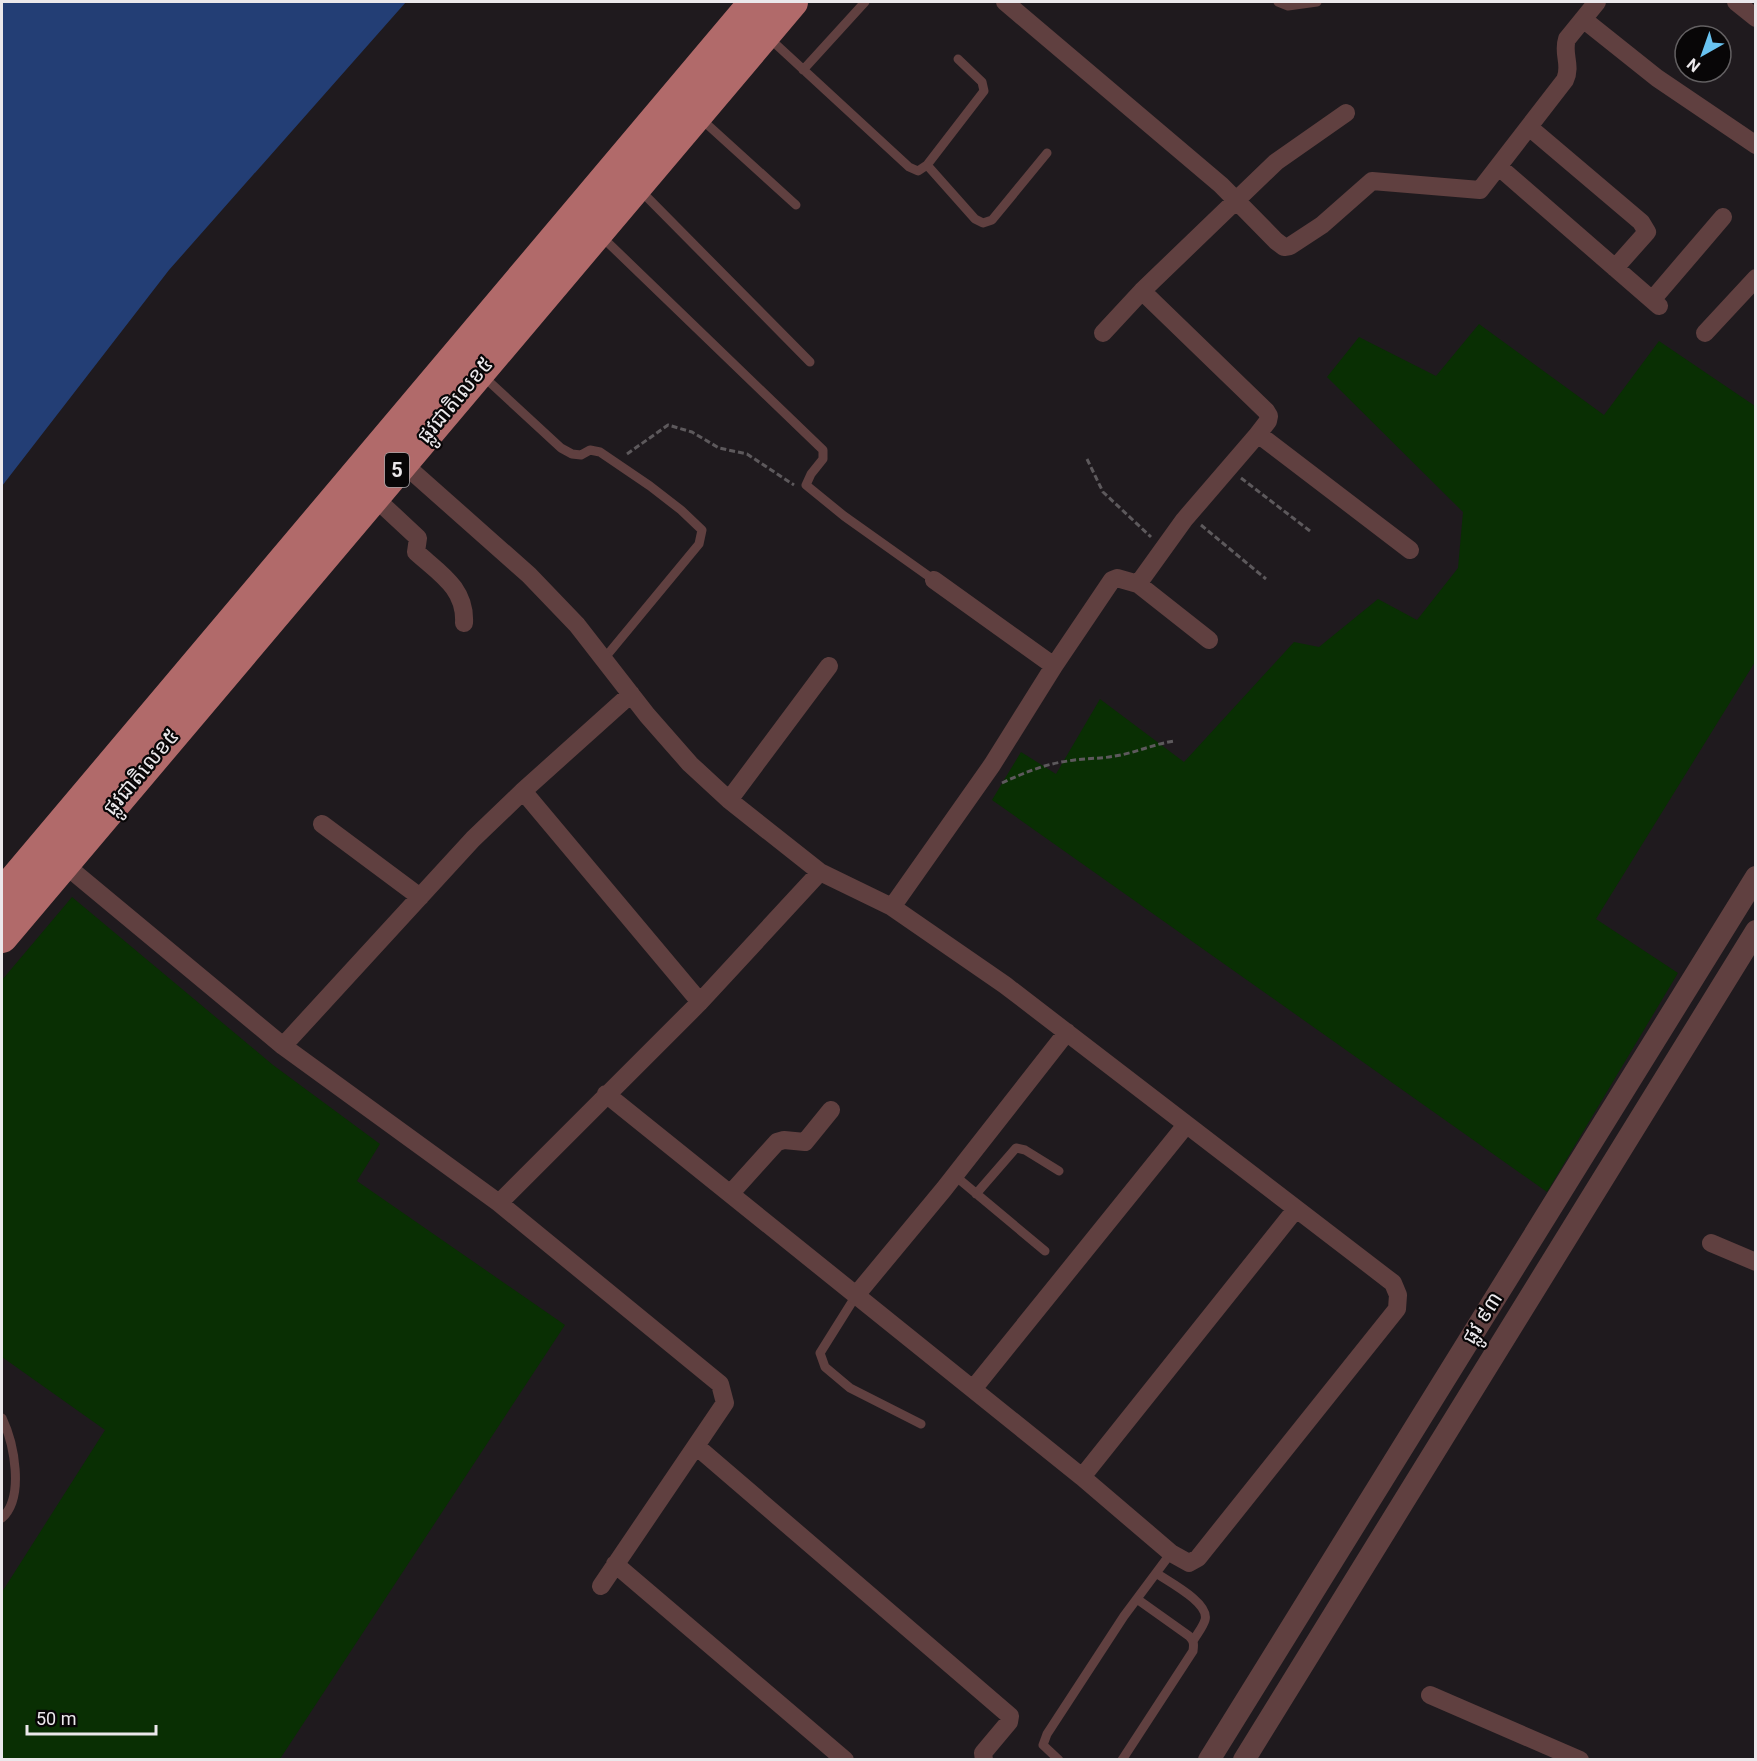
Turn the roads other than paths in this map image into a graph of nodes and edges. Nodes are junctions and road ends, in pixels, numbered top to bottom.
1 (792, 2) edge
2 (865, 2) edge
3 (1005, 2) edge
4 (1278, 2) edge
5 (1317, 2) edge
6 (1597, 2) edge
7 (1736, 2) edge
8 (1755, 18) edge
9 (755, 19) edge
10 (1583, 19) junction
11 (958, 58) dead end
12 (803, 70) junction
13 (686, 105) junction
14 (1346, 113) dead end
15 (1529, 127) junction
16 (1755, 145) edge
17 (1047, 153) dead end
18 (927, 165) junction
19 (1499, 167) junction
20 (635, 185) junction
21 (1237, 200) junction
22 (796, 205) dead end
23 (1723, 217) dead end
24 (596, 232) junction
25 (1615, 268) junction
26 (1755, 278) edge
27 (1142, 291) junction
28 (1102, 333) dead end
29 (1704, 333) dead end
30 (810, 362) dead end
31 (478, 372) junction
32 (1258, 434) junction
33 (392, 454) junction
34 (374, 497) junction
35 (1410, 550) dead end
36 (934, 580) joint
37 (1138, 584) junction
38 (464, 623) dead end
39 (1209, 639) dead end
40 (603, 660) junction
41 (829, 666) dead end
42 (1054, 666) junction
43 (631, 694) junction
44 (523, 791) junction
45 (729, 800) junction
46 (322, 824) dead end
47 (54, 854) junction
48 (820, 872) junction
49 (1755, 877) edge
50 (2, 895) edge
51 (420, 897) junction
52 (892, 907) junction
53 (1755, 931) edge
54 (2, 937) edge
55 (700, 1002) junction
56 (1067, 1032) junction
57 (284, 1046) junction
58 (606, 1094) junction
59 (831, 1110) dead end
60 (1186, 1125) junction
61 (1059, 1170) dead end
62 (954, 1175) junction
63 (731, 1193) junction
64 (976, 1194) junction
65 (499, 1203) junction
66 (1296, 1209) junction
67 (1711, 1243) dead end
68 (1045, 1251) dead end
69 (1755, 1262) edge
70 (857, 1294) junction
71 (973, 1389) junction
72 (2, 1418) edge
73 (921, 1424) dead end
74 (696, 1446) junction
75 (1082, 1477) junction
76 (2, 1518) edge
77 (1171, 1553) junction
78 (615, 1564) junction
79 (1156, 1573) junction
80 (601, 1586) dead end
81 (1137, 1599) junction
82 (1193, 1641) junction
83 (1430, 1695) dead end
84 (845, 1760) edge
85 (984, 1760) edge
86 (1059, 1760) edge
87 (1122, 1760) edge
88 (1209, 1760) edge
89 (1244, 1760) edge
90 (1580, 1760) edge

1 - 9 highway, ផ្លូវជាតិលេខ៥ / 5
2 - 12 lane
3 - 21 street
4 - 5 lane
6 - 10 street
7 - 8 street
9 - 12 lane
9 - 13 highway, ផ្លូវជាតិលេខ៥ / 5
10 - 15 street
10 - 16 street
11 - 18 lane
12 - 18 lane
13 - 20 highway, ផ្លូវជាតិលេខ៥ / 5
13 - 22 lane
13 - 33 highway, ផ្លូវជាតិលេខ៥ / 5
14 - 21 street
15 - 19 street
15 - 25 street
17 - 18 lane
19 - 21 street
19 - 25 street
20 - 24 highway, ផ្លូវជាតិលេខ៥ / 5
20 - 30 lane
21 - 27 street
23 - 25 street
24 - 31 highway, ផ្លូវជាតិលេខ៥ / 5
24 - 36 lane
26 - 29 street
27 - 28 street
27 - 32 street
31 - 33 highway, ផ្លូវជាតិលេខ៥ / 5
31 - 40 lane
32 - 35 street
32 - 37 street
33 - 34 highway, ផ្លូវជាតិលេខ៥ / 5
33 - 40 street
33 - 47 highway, ផ្លូវជាតិលេខ៥ / 5
34 - 38 street
34 - 47 highway, ផ្លូវជាតិលេខ៥ / 5
36 - 42 street
37 - 39 street
37 - 42 street
40 - 43 street
41 - 45 street
42 - 52 street
43 - 44 street
43 - 45 street
44 - 51 street
44 - 55 street
45 - 48 street
46 - 51 street
47 - 50 highway, ផ្លូវជាតិលេខ៥ / 5
47 - 54 highway, ផ្លូវជាតិលេខ៥ / 5
47 - 57 street
48 - 52 street
48 - 55 street
49 - 88 street, ផ្លូវ ៩៣
51 - 57 street
52 - 56 street
53 - 89 street, ផ្លូវ ៩៣
55 - 58 street
56 - 60 street
56 - 62 street
57 - 65 street
58 - 63 street
58 - 65 street
59 - 63 street
60 - 66 street
60 - 71 street
61 - 64 lane
62 - 64 lane
62 - 70 street
63 - 70 street
64 - 68 lane
65 - 74 street
66 - 75 street
66 - 77 street
67 - 69 street
70 - 71 street
70 - 73 lane
71 - 75 street
72 - 76 lane
74 - 78 street
74 - 85 street
75 - 77 street
77 - 79 lane
78 - 80 street
78 - 84 street
79 - 81 lane
79 - 82 lane
81 - 82 lane
81 - 86 lane
82 - 87 lane
83 - 90 street

